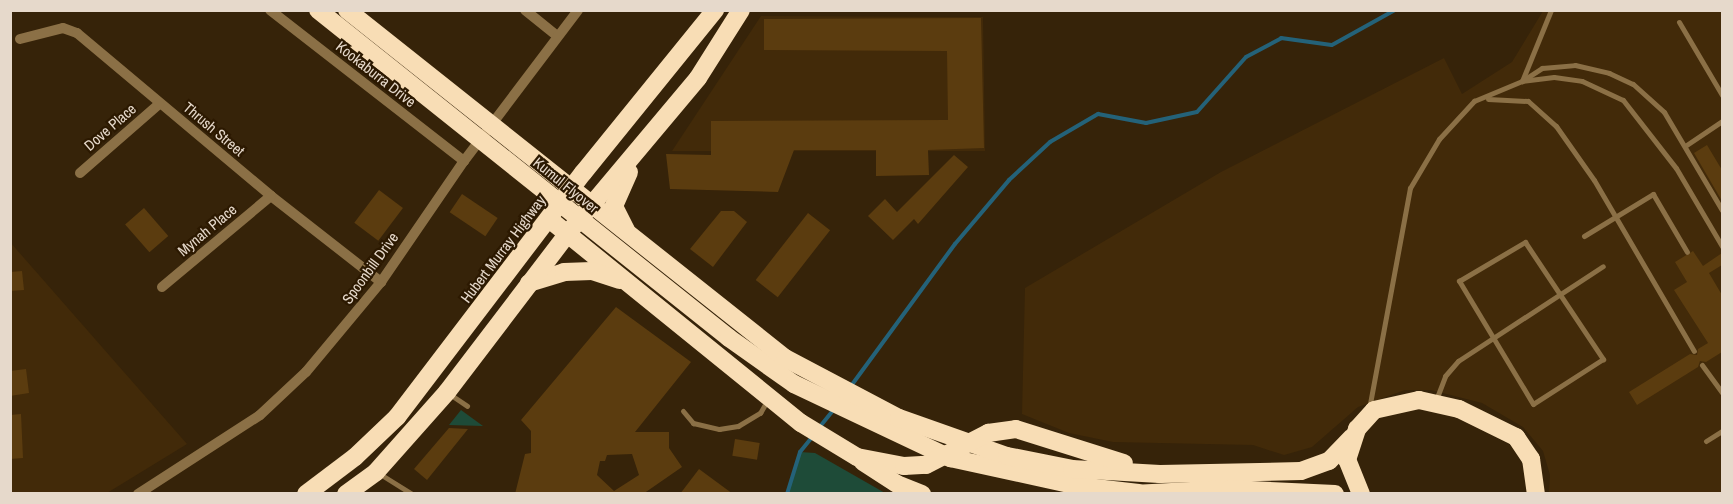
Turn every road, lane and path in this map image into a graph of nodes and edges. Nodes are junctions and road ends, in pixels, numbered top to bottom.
1 (270, 10) edge
2 (318, 10) edge
3 (347, 10) edge
4 (525, 10) edge
5 (578, 10) edge
6 (715, 10) edge
7 (741, 10) edge
8 (1551, 10) edge
9 (1679, 22) dead end
10 (556, 35) junction
11 (20, 39) dead end
12 (1522, 81) junction
13 (1722, 95) edge
14 (1474, 102) junction
15 (159, 104) junction
16 (668, 112) junction
17 (1722, 121) edge
18 (1685, 146) junction
19 (464, 160) junction
20 (80, 173) dead end
21 (271, 196) junction
22 (1722, 210) edge
23 (1616, 216) junction
24 (549, 219) junction
25 (568, 234) junction
26 (1584, 236) dead end
27 (1722, 246) edge
28 (1687, 252) dead end
29 (1603, 266) dead end
30 (381, 282) junction
31 (530, 283) junction
32 (162, 287) dead end
33 (640, 291) junction
34 (1559, 293) junction
35 (1493, 337) junction
36 (1694, 351) dead end
37 (1702, 365) dead end
38 (447, 392) junction
39 (1722, 393) edge
40 (770, 396) junction
41 (1436, 401) junction
42 (466, 406) dead end
43 (683, 411) dead end
44 (1367, 416) junction
45 (1722, 430) edge
46 (1352, 437) junction
47 (1706, 441) dead end
48 (852, 454) junction
49 (376, 472) junction
50 (1053, 473) junction
51 (1160, 474) junction
52 (1136, 493) edge
53 (138, 494) edge
54 (306, 494) edge
55 (346, 494) edge
56 (412, 494) edge
57 (922, 494) edge
58 (1335, 494) edge
59 (1361, 494) edge
60 (1536, 494) edge

1 - 19 street, Kookaburra Drive
2 - 50 highway, Kumul Flyover
3 - 50 highway, Kumul Flyover
4 - 10 street
5 - 10 street, Spoonbill Drive
6 - 24 highway, Hubert Murray Highway
7 - 16 highway
8 - 12 lane
9 - 13 lane
10 - 19 street, Spoonbill Drive
11 - 15 street, Thrush Street
12 - 14 lane
12 - 18 lane
12 - 27 lane
14 - 23 lane
14 - 44 lane
15 - 20 street, Dove Place
15 - 21 street, Thrush Street
16 - 25 highway
16 - 40 highway
17 - 18 lane
18 - 22 lane
19 - 30 street, Spoonbill Drive
21 - 30 street, Thrush Street
21 - 32 street, Mynah Place
23 - 26 lane
23 - 28 lane
23 - 36 lane
24 - 25 highway
24 - 54 highway, Hubert Murray Highway
25 - 31 highway
25 - 33 highway
29 - 34 lane
30 - 53 street, Spoonbill Drive
31 - 33 highway
31 - 38 highway
33 - 40 highway
34 - 35 lane
34 - 35 lane
34 - 35 lane
35 - 41 lane
37 - 39 lane
38 - 42 lane
38 - 49 highway
40 - 43 lane
40 - 48 highway
41 - 44 highway
41 - 60 highway
44 - 46 highway
45 - 47 lane
46 - 51 highway
46 - 59 highway
48 - 51 highway
48 - 57 highway
49 - 55 highway
49 - 56 lane
50 - 51 highway
50 - 52 highway
52 - 58 highway

